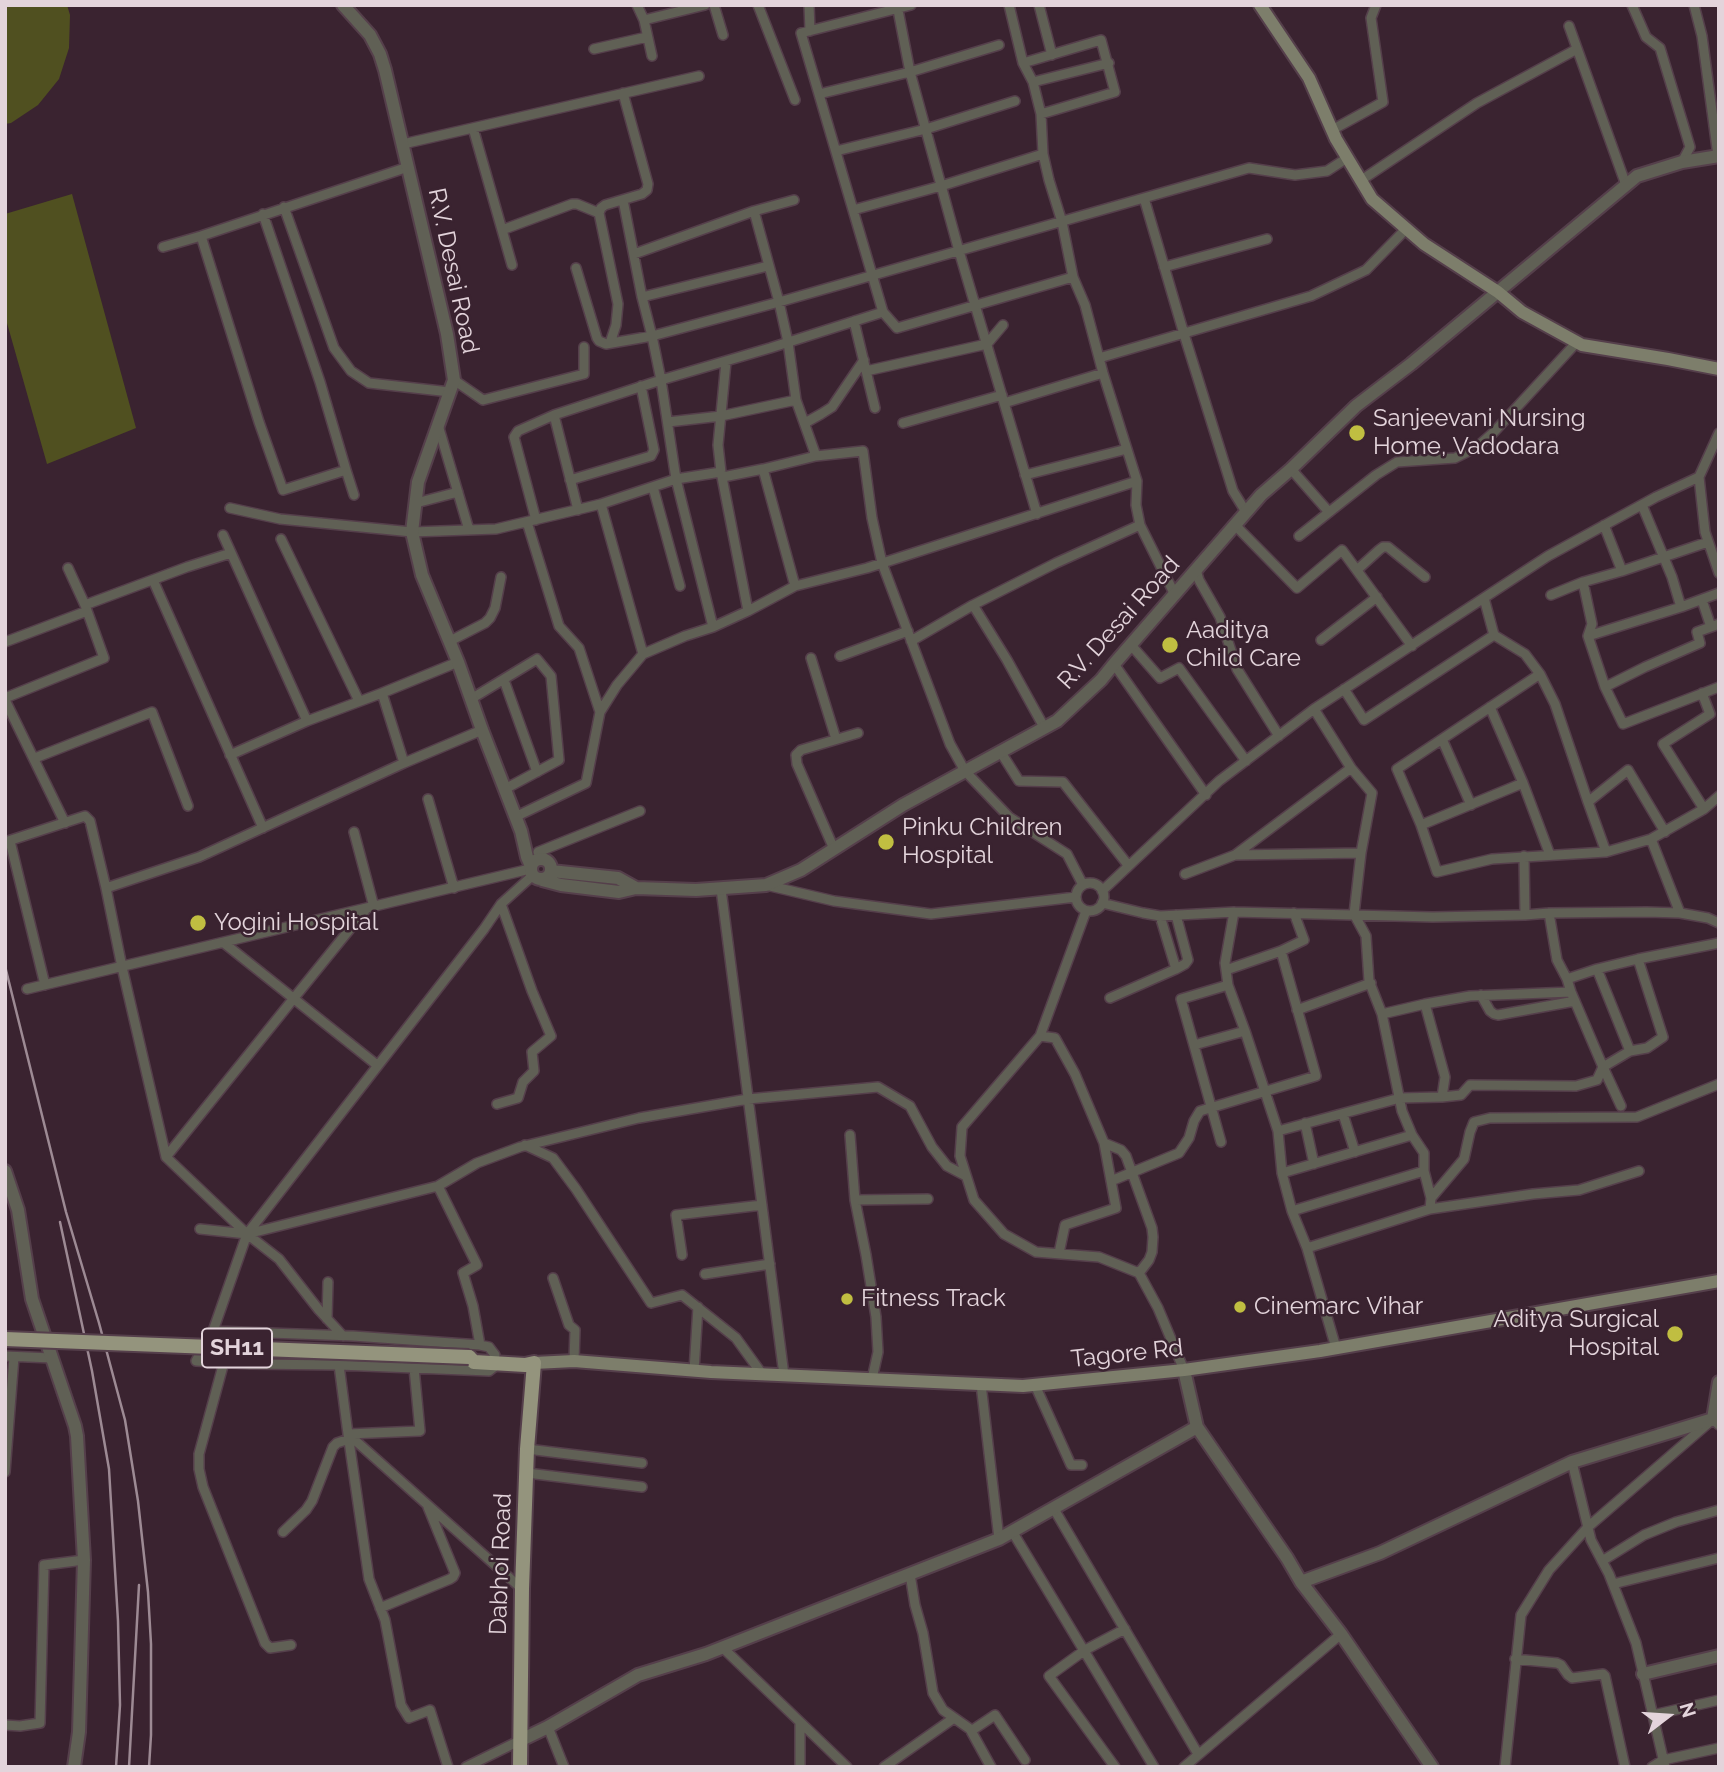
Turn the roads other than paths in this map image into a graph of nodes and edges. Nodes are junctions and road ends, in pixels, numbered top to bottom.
1 (344, 5) edge
2 (637, 5) edge
3 (705, 5) edge
4 (714, 5) edge
5 (758, 5) edge
6 (809, 5) edge
7 (911, 5) edge
8 (1009, 5) edge
9 (1039, 5) edge
10 (1260, 5) edge
11 (1376, 5) edge
12 (1632, 5) edge
13 (1695, 5) edge
14 (898, 9) junction
15 (644, 20) junction
16 (1569, 26) dead end
17 (810, 31) junction
18 (723, 35) dead end
19 (647, 37) junction
20 (999, 45) dead end
21 (594, 49) dead end
22 (1577, 49) junction
23 (1052, 55) junction
24 (652, 56) dead end
25 (1023, 63) junction
26 (1108, 63) junction
27 (910, 72) junction
28 (699, 76) dead end
29 (1033, 82) junction
30 (623, 93) junction
31 (819, 94) junction
32 (795, 100) dead end
33 (1015, 101) dead end
34 (1041, 114) junction
35 (473, 128) junction
36 (926, 129) junction
37 (1332, 130) junction
38 (402, 145) junction
39 (836, 152) junction
40 (1043, 154) junction
41 (1718, 156) edge
42 (1347, 158) junction
43 (1682, 162) junction
44 (408, 167) junction
45 (1360, 181) junction
46 (1626, 185) junction
47 (941, 186) junction
48 (1143, 198) junction
49 (623, 200) junction
50 (794, 200) dead end
51 (284, 207) junction
52 (853, 210) junction
53 (754, 211) junction
54 (599, 213) junction
55 (263, 214) junction
56 (1062, 222) junction
57 (1406, 229) junction
58 (502, 230) junction
59 (201, 236) junction
60 (1267, 239) dead end
61 (163, 247) dead end
62 (959, 251) junction
63 (634, 254) junction
64 (512, 265) dead end
65 (768, 266) junction
66 (1164, 267) junction
67 (576, 268) dead end
68 (872, 276) junction
69 (1073, 277) junction
70 (1495, 294) junction
71 (642, 297) junction
72 (779, 302) junction
73 (975, 307) junction
74 (883, 312) junction
75 (854, 321) junction
76 (1003, 325) dead end
77 (1184, 334) junction
78 (652, 336) junction
79 (788, 342) junction
80 (1577, 342) junction
81 (610, 343) junction
82 (986, 344) junction
83 (584, 347) dead end
84 (1099, 358) junction
85 (864, 360) junction
86 (726, 362) junction
87 (1719, 369) edge
88 (866, 372) junction
89 (1103, 373) junction
90 (661, 380) junction
91 (452, 386) junction
92 (641, 386) junction
93 (1003, 399) junction
94 (796, 400) junction
95 (875, 408) dead end
96 (554, 415) junction
97 (721, 416) junction
98 (668, 422) junction
99 (805, 423) junction
100 (903, 423) dead end
101 (438, 425) junction
102 (1719, 433) edge
103 (1127, 449) junction
104 (816, 456) junction
105 (764, 469) junction
106 (1291, 469) junction
107 (346, 470) junction
108 (722, 475) junction
109 (1025, 475) junction
110 (1699, 477) junction
111 (676, 479) junction
112 (570, 480) junction
113 (1137, 481) junction
114 (653, 487) junction
115 (458, 492) junction
116 (354, 495) dead end
117 (416, 503) junction
118 (601, 504) junction
119 (1642, 505) junction
120 (230, 508) dead end
121 (578, 510) junction
122 (1328, 511) junction
123 (1246, 512) junction
124 (1037, 514) junction
125 (532, 521) junction
126 (1140, 525) junction
127 (1235, 525) junction
128 (1604, 525) junction
129 (469, 530) junction
130 (412, 532) junction
131 (223, 535) dead end
132 (1299, 536) dead end
133 (281, 539) dead end
134 (1708, 542) junction
135 (231, 553) junction
136 (1663, 557) junction
137 (882, 564) junction
138 (68, 568) dead end
139 (1196, 570) junction
140 (1357, 570) junction
141 (1622, 571) junction
142 (1719, 573) edge
143 (500, 577) dead end
144 (1425, 577) dead end
145 (153, 580) junction
146 (1584, 582) junction
147 (680, 586) dead end
148 (795, 586) junction
149 (1719, 593) edge
150 (1175, 595) junction
151 (1551, 595) dead end
152 (1377, 597) junction
153 (1484, 598) junction
154 (1702, 600) junction
155 (973, 605) junction
156 (1681, 607) junction
157 (86, 608) junction
158 (748, 611) junction
159 (1715, 626) edge
160 (713, 627) junction
161 (1494, 635) junction
162 (910, 636) junction
163 (1588, 636) junction
164 (1321, 640) dead end
165 (450, 641) junction
166 (5, 642) edge
167 (1131, 645) junction
168 (1412, 646) junction
169 (643, 654) junction
170 (840, 656) dead end
171 (811, 658) dead end
172 (458, 662) junction
173 (1114, 664) junction
174 (1540, 674) junction
175 (504, 680) junction
176 (1605, 687) junction
177 (1719, 687) edge
178 (1344, 690) junction
179 (382, 693) junction
180 (1702, 693) junction
181 (5, 699) edge
182 (471, 699) junction
183 (359, 701) junction
184 (1490, 707) junction
185 (1314, 709) junction
186 (600, 712) junction
187 (307, 721) junction
188 (1044, 727) junction
189 (482, 730) junction
190 (858, 733) dead end
191 (1279, 736) junction
192 (836, 739) junction
193 (1442, 739) junction
194 (1000, 751) junction
195 (230, 755) junction
196 (35, 758) junction
197 (1246, 761) junction
198 (404, 763) junction
199 (1351, 768) junction
200 (965, 771) junction
201 (537, 772) junction
202 (1523, 783) junction
203 (505, 789) junction
204 (1206, 795) junction
205 (1719, 796) edge
206 (428, 799) dead end
207 (1588, 802) junction
208 (1471, 805) junction
209 (188, 806) dead end
210 (1703, 809) junction
211 (640, 811) dead end
212 (515, 817) junction
213 (65, 823) junction
214 (1421, 825) junction
215 (263, 828) junction
216 (354, 832) dead end
217 (1665, 832) junction
218 (1651, 839) junction
219 (7, 841) edge
220 (834, 849) junction
221 (1606, 852) junction
222 (1361, 853) junction
223 (1235, 855) junction
224 (1550, 855) junction
225 (1524, 856) junction
226 (1128, 865) junction
227 (538, 868) junction
228 (1185, 874) dead end
229 (766, 885) junction
230 (1083, 885) junction
231 (106, 888) junction
232 (454, 888) junction
233 (721, 889) junction
234 (1102, 891) junction
235 (1076, 897) junction
236 (1102, 903) junction
237 (501, 904) junction
238 (371, 907) junction
239 (1086, 911) junction
240 (1234, 912) junction
241 (1294, 913) junction
242 (1549, 913) junction
243 (1680, 913) junction
244 (1354, 914) junction
245 (1176, 915) junction
246 (1525, 915) junction
247 (1160, 916) junction
248 (1719, 923) edge
249 (224, 943) junction
250 (1719, 943) edge
251 (1281, 951) junction
252 (1639, 959) junction
253 (121, 967) junction
254 (1176, 969) junction
255 (1597, 969) junction
256 (1226, 970) junction
257 (1567, 979) junction
258 (1371, 983) junction
259 (45, 985) junction
260 (1228, 985) junction
261 (27, 989) dead end
262 (1481, 995) junction
263 (1573, 996) junction
264 (294, 998) junction
265 (1110, 998) dead end
266 (1425, 1004) junction
267 (1297, 1010) junction
268 (1382, 1014) junction
269 (1245, 1031) junction
270 (1040, 1036) junction
271 (1194, 1045) junction
272 (1630, 1051) junction
273 (377, 1065) junction
274 (1603, 1067) junction
275 (1719, 1084) edge
276 (1266, 1093) junction
277 (1442, 1097) junction
278 (1401, 1098) junction
279 (748, 1099) junction
280 (497, 1104) dead end
281 (1622, 1106) dead end
282 (1211, 1107) junction
283 (1343, 1114) junction
284 (1305, 1124) junction
285 (1278, 1131) junction
286 (850, 1135) dead end
287 (1412, 1135) junction
288 (1221, 1142) dead end
289 (1104, 1143) junction
290 (526, 1145) junction
291 (1355, 1152) junction
292 (166, 1157) junction
293 (1314, 1164) junction
294 (5, 1171) edge
295 (1424, 1171) junction
296 (1639, 1171) dead end
297 (1132, 1173) junction
298 (1282, 1173) junction
299 (966, 1176) junction
300 (1111, 1181) junction
301 (438, 1186) junction
302 (1431, 1198) junction
303 (928, 1199) dead end
304 (855, 1200) junction
305 (762, 1205) junction
306 (1430, 1209) junction
307 (1292, 1211) junction
308 (200, 1229) dead end
309 (247, 1234) junction
310 (1307, 1248) junction
311 (1059, 1254) junction
312 (682, 1255) dead end
313 (770, 1264) junction
314 (1139, 1273) junction
315 (705, 1274) dead end
316 (553, 1278) dead end
317 (1719, 1281) edge
318 (328, 1282) dead end
319 (698, 1307) junction
320 (327, 1319) junction
321 (213, 1331) junction
322 (5, 1333) edge
323 (43, 1334) junction
324 (343, 1336) junction
325 (5, 1339) edge
326 (1336, 1348) junction
327 (489, 1356) junction
328 (10, 1357) edge
329 (52, 1358) junction
330 (574, 1361) junction
331 (224, 1362) junction
332 (534, 1363) junction
333 (339, 1365) junction
334 (414, 1368) junction
335 (1184, 1370) junction
336 (694, 1371) junction
337 (765, 1374) junction
338 (784, 1375) junction
339 (872, 1379) junction
340 (1719, 1381) edge
341 (981, 1384) junction
342 (1035, 1385) junction
343 (1716, 1422) edge
344 (1197, 1427) junction
345 (349, 1436) junction
346 (527, 1449) junction
347 (1572, 1462) junction
348 (642, 1463) dead end
349 (1082, 1465) dead end
350 (5, 1472) edge
351 (527, 1472) junction
352 (642, 1487) dead end
353 (427, 1504) junction
354 (1054, 1509) junction
355 (1719, 1510) edge
356 (1588, 1527) junction
357 (282, 1531) dead end
358 (1012, 1531) junction
359 (999, 1539) junction
360 (1719, 1558) edge
361 (84, 1560) junction
362 (1602, 1561) junction
363 (910, 1574) junction
364 (1301, 1582) junction
365 (1613, 1584) junction
366 (522, 1589) junction
367 (380, 1608) junction
368 (1125, 1629) junction
369 (1341, 1634) junction
370 (290, 1645) dead end
371 (722, 1647) junction
372 (1085, 1650) junction
373 (1719, 1656) edge
374 (1515, 1659) junction
375 (1643, 1674) junction
376 (1719, 1700) edge
377 (1653, 1715) junction
378 (954, 1718) junction
379 (800, 1722) junction
380 (5, 1725) edge
381 (548, 1727) junction
382 (971, 1731) junction
383 (521, 1740) junction
384 (1719, 1748) edge
385 (1198, 1754) junction
386 (1025, 1760) dead end
387 (1664, 1763) edge
388 (74, 1767) edge
389 (448, 1767) edge
390 (466, 1767) edge
391 (520, 1767) edge
392 (564, 1767) edge
393 (800, 1767) edge
394 (847, 1767) edge
395 (884, 1767) edge
396 (991, 1767) edge
397 (1115, 1767) edge
398 (1154, 1767) edge
399 (1184, 1767) edge
400 (1432, 1767) edge
401 (1505, 1767) edge
402 (1625, 1767) edge
403 (1652, 1767) edge

1 - 38 street, R.V. Desai Road
2 - 15 street
3 - 15 street
4 - 18 street
5 - 32 street
6 - 17 street
7 - 14 street
8 - 25 street
9 - 23 street
10 - 37 main road
11 - 37 street
12 - 43 street
13 - 41 street
14 - 17 street
14 - 27 street
15 - 19 street
16 - 22 street
17 - 31 street
19 - 21 street
19 - 24 street
20 - 27 street
22 - 45 street
22 - 46 street
23 - 25 street
23 - 26 street
25 - 29 street
26 - 29 street
26 - 34 street
27 - 31 street
27 - 36 street
28 - 30 street
29 - 34 street
30 - 35 street
30 - 49 street
31 - 39 street
33 - 36 street
34 - 40 street
35 - 38 street
35 - 58 street
36 - 39 street
36 - 47 street
37 - 42 main road
38 - 44 street, R.V. Desai Road
39 - 52 street
40 - 47 street
40 - 56 street
41 - 43 street, R.V. Desai Road
42 - 45 main road
42 - 48 street
43 - 46 street, R.V. Desai Road
44 - 51 street
44 - 91 street, R.V. Desai Road
45 - 57 main road
46 - 70 street, R.V. Desai Road
47 - 52 street
47 - 62 street
48 - 56 street
48 - 66 street
49 - 54 street
49 - 63 street
50 - 53 street
51 - 55 street
51 - 91 street
52 - 68 street
53 - 63 street
53 - 65 street
54 - 58 street
54 - 81 street
55 - 59 street
55 - 107 street
56 - 62 street
56 - 69 street
57 - 70 main road
57 - 77 street
58 - 64 street
59 - 61 street
59 - 107 street
60 - 66 street
62 - 68 street
62 - 73 street
63 - 71 street
65 - 71 street
65 - 72 street
66 - 77 street
67 - 81 street
68 - 72 street
68 - 74 street
69 - 73 street
69 - 84 street
70 - 80 main road
70 - 106 street, R.V. Desai Road
71 - 78 street
72 - 78 street
72 - 79 street
73 - 74 street
73 - 82 street
74 - 75 street
75 - 79 street
75 - 85 street
76 - 82 street
77 - 84 street
77 - 123 street
78 - 81 street
78 - 90 street
79 - 86 street
79 - 94 street
80 - 87 main road
80 - 122 street
82 - 88 street
82 - 93 street
83 - 91 street
84 - 89 street
85 - 88 street
85 - 99 street
86 - 90 street
86 - 97 street
88 - 95 street
89 - 93 street
89 - 103 street
90 - 92 street
90 - 98 street
91 - 101 street, R.V. Desai Road
92 - 96 street
92 - 112 street
93 - 100 street
93 - 109 street
94 - 97 street
94 - 99 street
96 - 112 street
96 - 125 street
97 - 98 street
97 - 108 street
98 - 111 street
99 - 104 street
101 - 115 street
101 - 117 street, R.V. Desai Road
102 - 110 street
103 - 109 street
103 - 113 street
104 - 105 street
104 - 137 street
105 - 108 street
105 - 148 street
106 - 122 street
106 - 123 street, R.V. Desai Road
107 - 116 street
108 - 111 street
108 - 158 street
109 - 124 street
110 - 119 street
110 - 134 street
111 - 114 street
111 - 160 street
112 - 121 street
113 - 124 street
113 - 126 street
114 - 118 street
114 - 147 street
115 - 117 street
115 - 129 street
117 - 130 street, R.V. Desai Road
118 - 121 street
118 - 169 street
119 - 128 street
119 - 136 street
120 - 130 street
121 - 125 street
122 - 132 street
123 - 127 street, R.V. Desai Road
124 - 137 street
125 - 129 street
125 - 186 street
126 - 150 street
126 - 155 street
127 - 139 street, R.V. Desai Road
127 - 140 street
128 - 141 street
128 - 153 street
129 - 130 street
130 - 165 street, R.V. Desai Road
131 - 135 street
133 - 183 street
134 - 136 street
134 - 142 street
135 - 145 street
135 - 187 street
136 - 141 street
136 - 156 street
137 - 148 street
137 - 162 street
138 - 157 street
139 - 150 street, R.V. Desai Road
139 - 191 street
140 - 144 street
140 - 152 street
141 - 146 street
143 - 165 street
145 - 157 street
145 - 195 street
146 - 151 street
146 - 163 street
148 - 158 street
149 - 154 street
150 - 167 street, R.V. Desai Road
152 - 164 street
152 - 168 street
153 - 161 street
153 - 168 street
154 - 156 street
154 - 159 street
155 - 162 street
155 - 188 street
156 - 163 street
157 - 166 street
157 - 181 street
158 - 160 street
159 - 176 street
160 - 169 street
161 - 174 street
161 - 178 street
162 - 170 street
162 - 200 street
163 - 176 street
165 - 172 street, R.V. Desai Road
167 - 173 street, R.V. Desai Road
167 - 197 street
168 - 178 street
169 - 186 street
171 - 192 street
172 - 179 street
172 - 182 street, R.V. Desai Road
173 - 188 street, R.V. Desai Road
173 - 204 street
174 - 184 street
174 - 207 street
175 - 182 street
175 - 201 street
175 - 201 street
176 - 180 street
177 - 180 street
178 - 185 street
179 - 183 street
179 - 198 street
180 - 210 street
181 - 196 street
182 - 189 street, R.V. Desai Road
183 - 187 street
184 - 193 street
184 - 202 street
185 - 191 street
185 - 199 street
186 - 212 street
187 - 195 street
188 - 194 street, R.V. Desai Road
189 - 198 street
189 - 203 street, R.V. Desai Road
190 - 192 street
191 - 197 street
192 - 220 street
193 - 208 street
193 - 214 street
194 - 200 street, R.V. Desai Road
194 - 226 street
195 - 215 street
196 - 209 street
196 - 213 street
197 - 204 street
198 - 215 street
199 - 222 street
199 - 223 street
200 - 220 street, R.V. Desai Road
200 - 230 street
201 - 203 street
202 - 208 street
202 - 224 street
203 - 212 street, R.V. Desai Road
204 - 226 street
205 - 210 street
206 - 232 street
207 - 217 street
207 - 221 street
208 - 214 street
210 - 217 street
211 - 227 street
212 - 227 street, R.V. Desai Road
213 - 219 street
213 - 231 street
214 - 225 street
215 - 231 street
216 - 238 street
217 - 218 street
218 - 221 street
218 - 243 street
219 - 259 street
220 - 229 street, R.V. Desai Road
221 - 224 street
222 - 223 street
222 - 244 street
223 - 228 street
224 - 225 street
225 - 246 street
226 - 234 street
227 - 232 street
227 - 233 street, R.V. Desai Road
227 - 237 street
229 - 233 street, R.V. Desai Road
229 - 235 street
230 - 234 street
230 - 235 street
231 - 253 street
232 - 238 street
233 - 279 street
234 - 236 street
235 - 239 street
236 - 239 street
236 - 247 street
237 - 273 street
237 - 280 street
238 - 249 street
238 - 264 street
239 - 270 street
240 - 241 street
240 - 245 street
240 - 256 street
241 - 244 street
241 - 251 street
242 - 243 street
242 - 246 street
242 - 257 street
243 - 248 street
244 - 246 street
244 - 258 street
245 - 247 street
245 - 254 street
247 - 254 street
249 - 253 street
249 - 264 street
250 - 252 street
251 - 256 street
251 - 267 street
252 - 255 street
252 - 272 street
253 - 259 street
253 - 292 street
254 - 265 street
255 - 257 street
255 - 272 street
256 - 260 street
257 - 263 street
258 - 267 street
258 - 268 street
259 - 261 street
260 - 269 street
260 - 271 street
262 - 263 street
262 - 263 street
262 - 266 street
263 - 274 street
264 - 273 street
264 - 292 street
266 - 268 street
266 - 277 street
267 - 276 street
268 - 278 street
269 - 271 street
269 - 276 street
270 - 289 street
270 - 299 street
271 - 282 street
272 - 274 street
273 - 309 street
274 - 277 street
274 - 281 street
275 - 302 street
276 - 282 street
276 - 285 street
277 - 278 street
278 - 283 street
278 - 287 street
279 - 290 street
279 - 299 street
279 - 305 street
282 - 288 street
282 - 297 street
283 - 284 street
283 - 291 street
284 - 285 street
284 - 293 street
285 - 298 street
286 - 304 street
287 - 291 street
287 - 295 street
289 - 297 street
289 - 300 street
290 - 301 street
290 - 319 street
291 - 293 street
292 - 309 street
293 - 298 street
294 - 323 street
295 - 302 street
295 - 307 street
296 - 306 street
297 - 300 street
297 - 314 street
298 - 307 street
299 - 311 street
300 - 311 street
301 - 309 street
301 - 327 street
302 - 306 street
303 - 304 street
304 - 339 street
305 - 312 street
305 - 313 street
306 - 310 street
307 - 310 street
308 - 309 street
309 - 320 street
309 - 321 street
310 - 326 street
311 - 314 street
313 - 315 street
313 - 338 street
314 - 335 street
316 - 330 street
317 - 326 main road, Tagore Rd
318 - 320 street
319 - 336 street
319 - 337 street
320 - 324 street
321 - 324 street
321 - 331 street
322 - 323 street
323 - 329 street
324 - 327 street
325 - 327 main road, SH11, bridge
326 - 335 main road, Tagore Rd
327 - 332 main road
327 - 334 street
328 - 329 street
328 - 350 street
329 - 361 street
330 - 332 main road, Tagore Rd
330 - 336 main road, Tagore Rd
331 - 333 street
331 - 370 street
332 - 346 main road, Dabhoi Road
333 - 334 street
333 - 345 street
334 - 345 street
335 - 342 main road, Tagore Rd
335 - 344 street
336 - 337 main road, Tagore Rd
337 - 338 main road, Tagore Rd
338 - 339 main road, Tagore Rd
339 - 341 main road, Tagore Rd
340 - 343 street
341 - 342 main road, Tagore Rd
341 - 359 street
342 - 349 street
343 - 347 street
343 - 356 street
344 - 354 street
344 - 364 street
345 - 353 street
345 - 357 street
345 - 367 street
346 - 348 street
346 - 351 main road, Dabhoi Road
347 - 356 street
347 - 364 street
351 - 352 street
351 - 366 main road, Dabhoi Road
353 - 366 street
353 - 367 street
354 - 358 street
354 - 368 street
355 - 362 street
356 - 362 street
356 - 374 street
358 - 359 street
358 - 372 street
359 - 363 street
360 - 365 street
361 - 380 street
361 - 388 street
362 - 365 street
363 - 371 street
363 - 378 street
364 - 369 street
365 - 375 street
366 - 383 main road, Dabhoi Road
367 - 389 street
368 - 372 street
368 - 385 street
369 - 385 street
369 - 400 street
371 - 379 street
371 - 381 street
372 - 397 street
372 - 398 street
373 - 375 street
374 - 401 street
374 - 402 street
375 - 377 street
376 - 377 street
377 - 387 street
378 - 382 street
378 - 395 street
379 - 393 street
379 - 394 street
381 - 383 street
381 - 392 street
382 - 386 street
382 - 396 street
383 - 390 street
383 - 391 main road, Dabhoi Road
384 - 387 street
385 - 399 street
387 - 403 street

